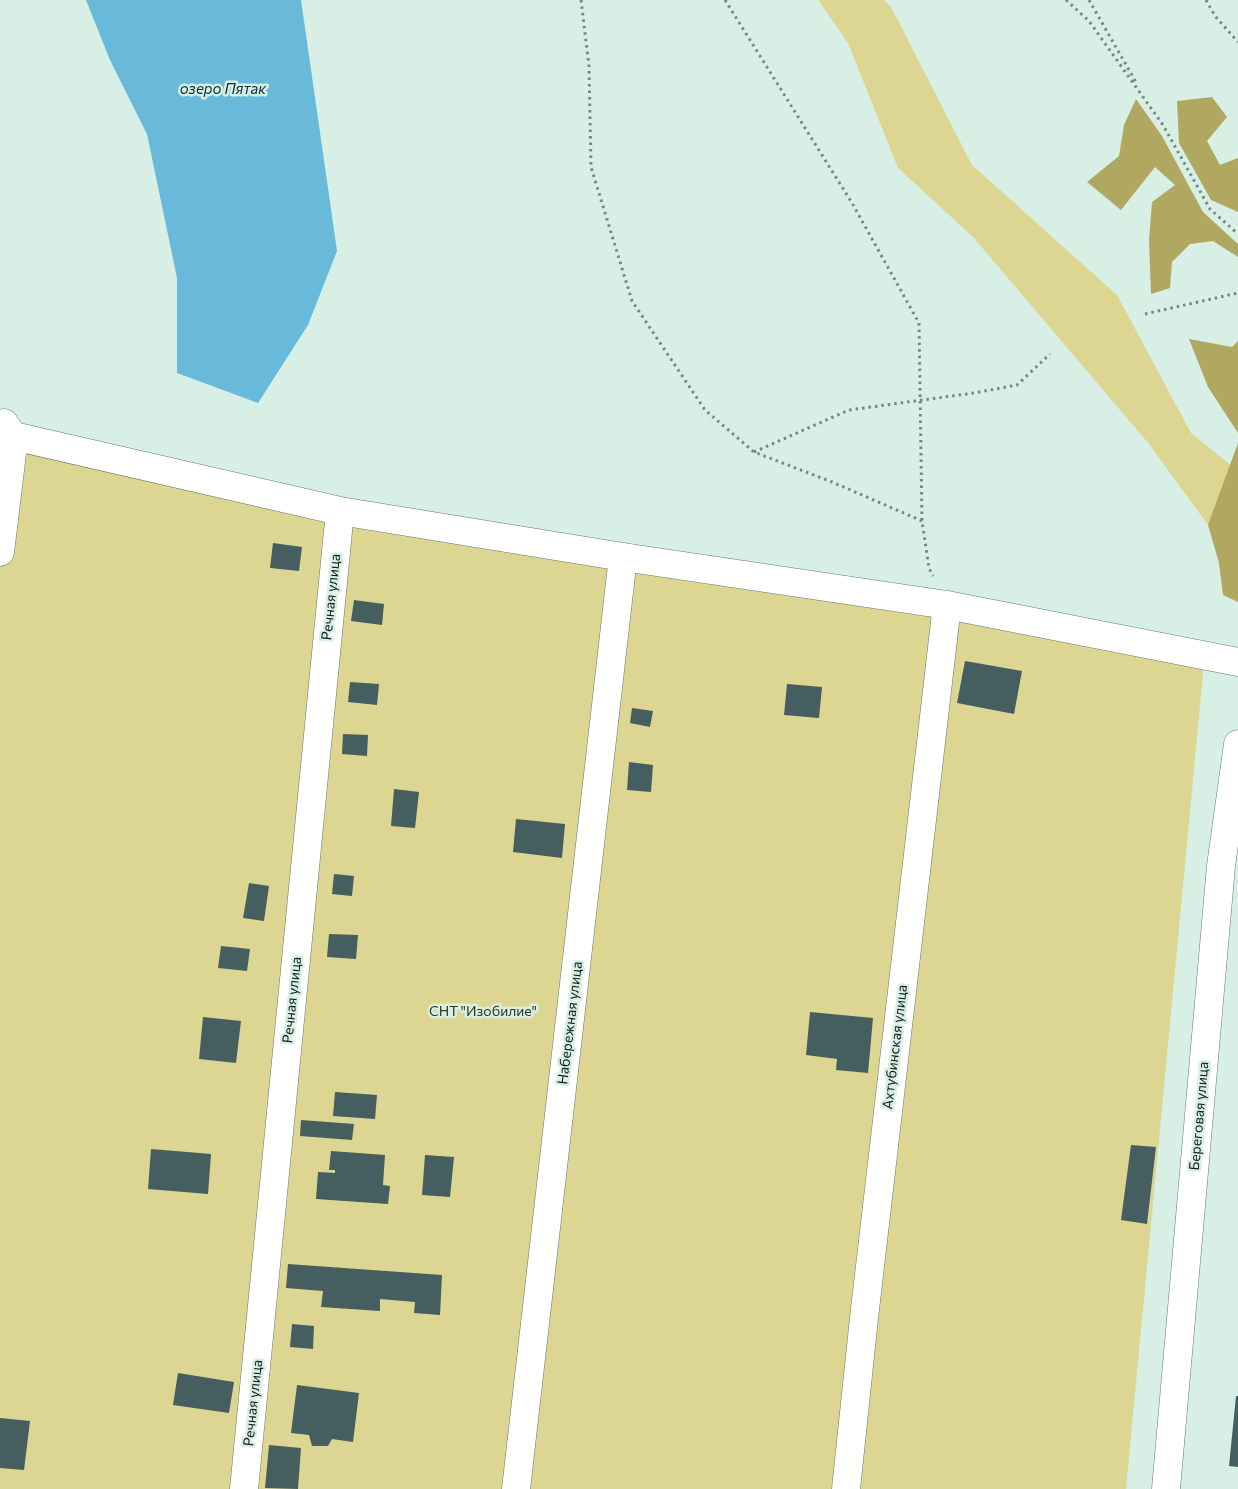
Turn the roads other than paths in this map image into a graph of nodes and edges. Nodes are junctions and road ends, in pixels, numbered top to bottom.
1 (5, 429) edge
2 (340, 511) junction
3 (0, 552) edge
4 (623, 557) junction
5 (948, 606) junction
6 (1238, 662) edge
7 (1238, 744) edge
8 (244, 1489) edge
9 (516, 1489) edge
10 (846, 1489) edge
11 (1166, 1489) edge

1 - 2 lane
1 - 3 lane
2 - 4 lane
2 - 8 lane, Речная улица
4 - 5 lane
4 - 9 lane, Набережная улица
5 - 6 lane
5 - 10 lane, Ахтубинская улица
7 - 11 lane, Береговая улица

